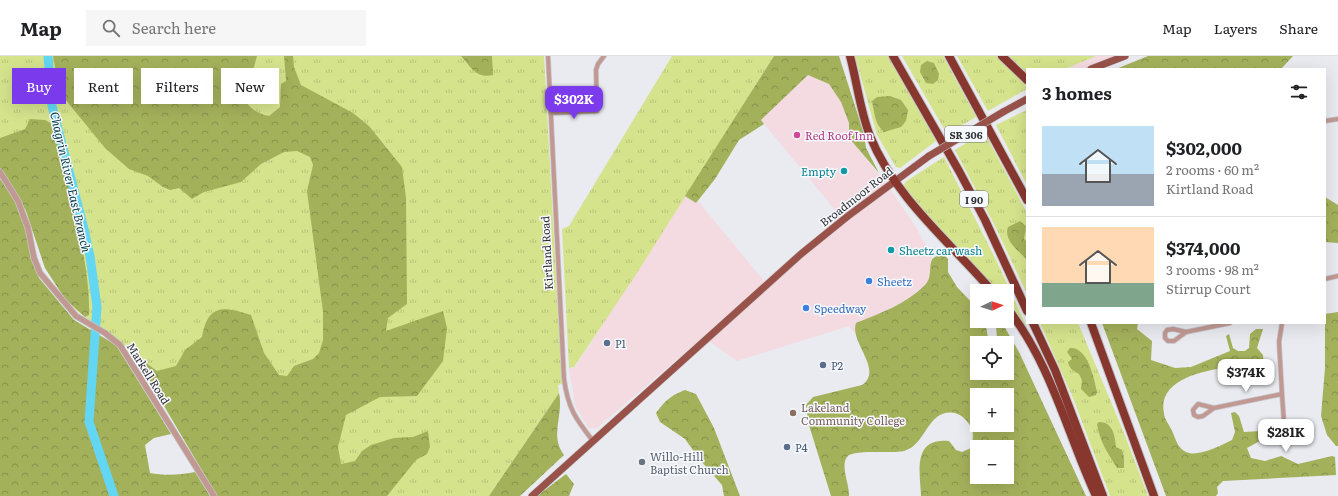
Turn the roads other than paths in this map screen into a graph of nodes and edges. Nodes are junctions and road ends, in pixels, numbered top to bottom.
1 (548, 56) edge
2 (604, 56) edge
3 (850, 56) edge
4 (893, 56) edge
5 (949, 56) edge
6 (1002, 56) edge
7 (1125, 56) edge
8 (1094, 68) edge
9 (1026, 79) edge
10 (1026, 100) edge
11 (551, 113) junction
12 (1338, 119) edge
13 (1326, 121) edge
14 (0, 172) edge
15 (895, 180) junction
16 (1026, 198) edge
17 (1338, 276) edge
18 (1326, 279) edge
19 (986, 284) edge
20 (1026, 309) edge
21 (1014, 318) edge
22 (1033, 324) edge
23 (1085, 324) edge
24 (1091, 324) edge
25 (1218, 324) edge
26 (1280, 324) edge
27 (1207, 325) edge
28 (1186, 332) junction
29 (1282, 394) junction
30 (1214, 408) junction
31 (1284, 423) junction
32 (1132, 431) junction
33 (593, 441) junction
34 (214, 496) edge
35 (532, 496) edge
36 (1096, 496) edge
37 (1103, 496) edge
38 (1154, 496) edge

1 - 11 street, Kirtland Road
2 - 11 street
3 - 15 highway
4 - 20 highway, I 90
5 - 16 highway
6 - 9 highway
7 - 8 main road
10 - 15 main road, Broadmoor Road / SR 306, bridge
11 - 33 street, Kirtland Road
12 - 13 street
14 - 34 street, Markell Road
15 - 19 highway
15 - 33 main road, Broadmoor Road / SR 306
17 - 18 street
21 - 36 highway
22 - 37 highway
23 - 32 highway
24 - 32 highway
25 - 27 street
26 - 29 street
27 - 28 street
28 - 28 street
29 - 30 street
29 - 31 street
30 - 30 street
31 - 31 street
32 - 38 highway
33 - 35 main road, SR 306

